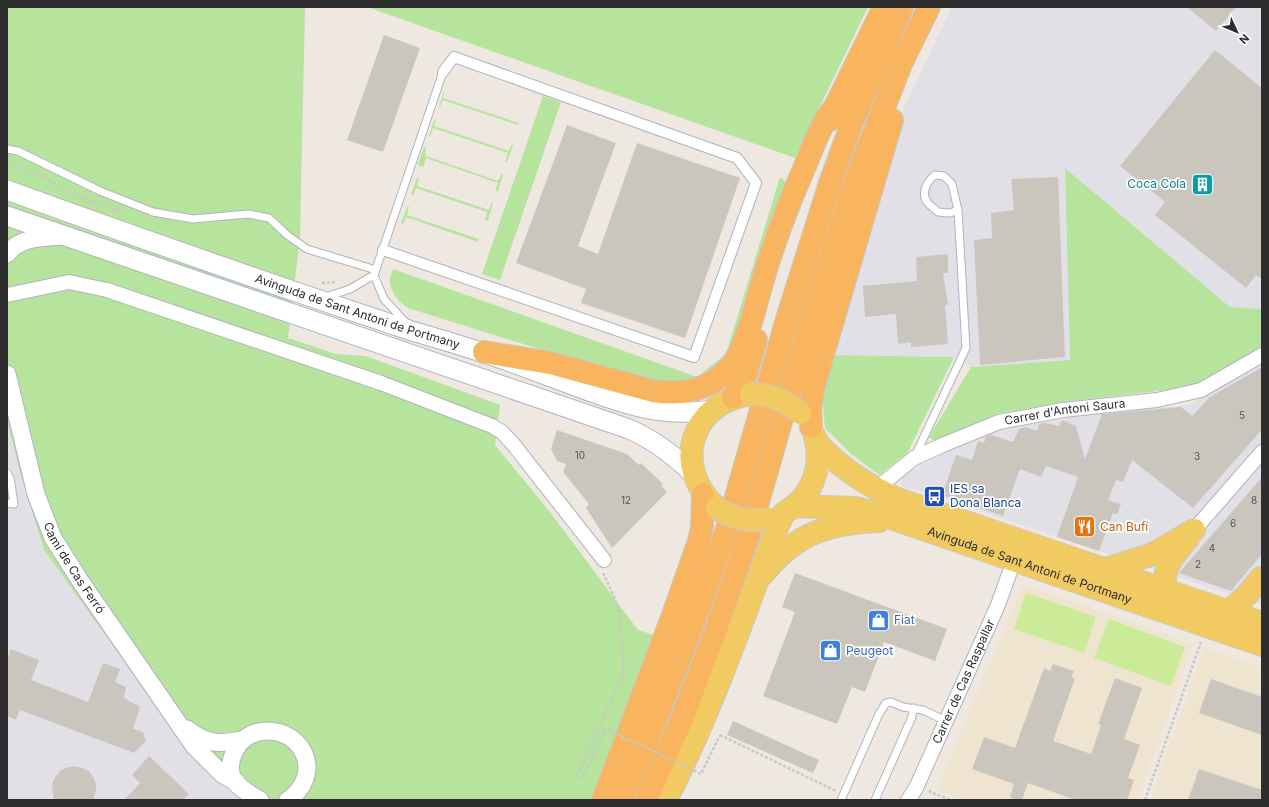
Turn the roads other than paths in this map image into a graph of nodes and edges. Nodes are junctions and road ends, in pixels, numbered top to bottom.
1 (884, 7) edge
2 (902, 7) edge
3 (929, 7) edge
4 (901, 64) junction
5 (443, 72) joint
6 (835, 107) junction
7 (7, 149) edge
8 (7, 190) edge
9 (958, 210) junction
10 (7, 216) edge
11 (69, 236) junction
12 (382, 250) junction
13 (7, 254) edge
14 (375, 272) junction
15 (319, 291) junction
16 (7, 295) edge
17 (414, 331) junction
18 (484, 352) junction
19 (1262, 355) edge
20 (7, 374) edge
21 (10, 390) edge
22 (742, 396) junction
23 (712, 410) junction
24 (809, 427) junction
25 (1262, 452) edge
26 (914, 458) junction
27 (7, 473) edge
28 (693, 474) junction
29 (876, 489) junction
30 (710, 501) junction
31 (7, 503) edge
32 (783, 513) junction
33 (897, 520) junction
34 (1194, 530) junction
35 (604, 560) road end
36 (1014, 560) junction
37 (1106, 569) junction
38 (1262, 580) edge
39 (756, 583) junction
40 (1164, 589) junction
41 (1229, 611) junction
42 (1262, 623) edge
43 (1262, 645) edge
44 (913, 708) junction
45 (946, 721) junction
46 (179, 723) junction
47 (243, 740) junction
48 (236, 782) junction
49 (303, 784) junction
50 (918, 794) edge
51 (842, 797) edge
52 (260, 800) edge
53 (288, 800) edge
54 (311, 800) edge
55 (603, 800) edge
56 (621, 800) edge
57 (646, 800) edge
58 (666, 800) edge
59 (875, 800) edge
60 (908, 800) edge

1 - 6 highway
2 - 56 highway
3 - 4 highway
4 - 24 highway
4 - 57 highway
5 - 12 lane
5 - 12 street
6 - 18 highway
6 - 22 highway
7 - 14 lane
8 - 15 main road, Avinguda de Sant Antoni de Portmany
9 - 9 lane
9 - 26 lane
10 - 11 main road, Avinguda de Sant Antoni de Portmany
11 - 13 street
11 - 28 main road, Avinguda de Sant Antoni de Portmany
12 - 14 lane
14 - 15 lane
14 - 17 lane
15 - 17 main road, Avinguda de Sant Antoni de Portmany
16 - 35 street
17 - 18 main road, Avinguda de Sant Antoni de Portmany
18 - 23 main road, Avinguda de Sant Antoni de Portmany
19 - 26 street, Carrer d'Antoni Saura
20 - 21 street, Camí de Cas Ferró
21 - 46 street, Camí de Cas Ferró
22 - 23 main road
22 - 24 main road, bridge
23 - 28 main road
24 - 29 main road, Avinguda de Sant Antoni de Portmany
24 - 32 main road
25 - 34 street
26 - 29 street, Carrer d'Antoni Saura
27 - 31 lane
28 - 30 main road
29 - 37 main road, Avinguda de Sant Antoni de Portmany
30 - 32 main road, bridge
30 - 55 highway
32 - 33 main road, Avinguda de Sant Antoni de Portmany
32 - 39 main road
33 - 36 main road, Avinguda de Sant Antoni de Portmany
33 - 39 main road
34 - 37 main road
34 - 40 main road
36 - 43 main road, Avinguda de Sant Antoni de Portmany
36 - 45 street, Carrer de Cas Raspallar
37 - 40 main road, Avinguda de Sant Antoni de Portmany
38 - 41 main road
39 - 58 main road
40 - 41 main road, Avinguda de Sant Antoni de Portmany
41 - 42 main road, Avinguda de Sant Antoni de Portmany
44 - 45 lane
44 - 51 lane
44 - 59 lane
45 - 50 street, Carrer de Cas Raspallar
46 - 47 street, Camí de Cas Ferró
46 - 48 street, Camí de Cas Ferró
47 - 48 street
47 - 49 street, Camí de Cas Ferró
48 - 52 street, Camí de Cas Ferró
49 - 53 street
49 - 54 street
50 - 60 street, Carrer de Cas Raspallar

